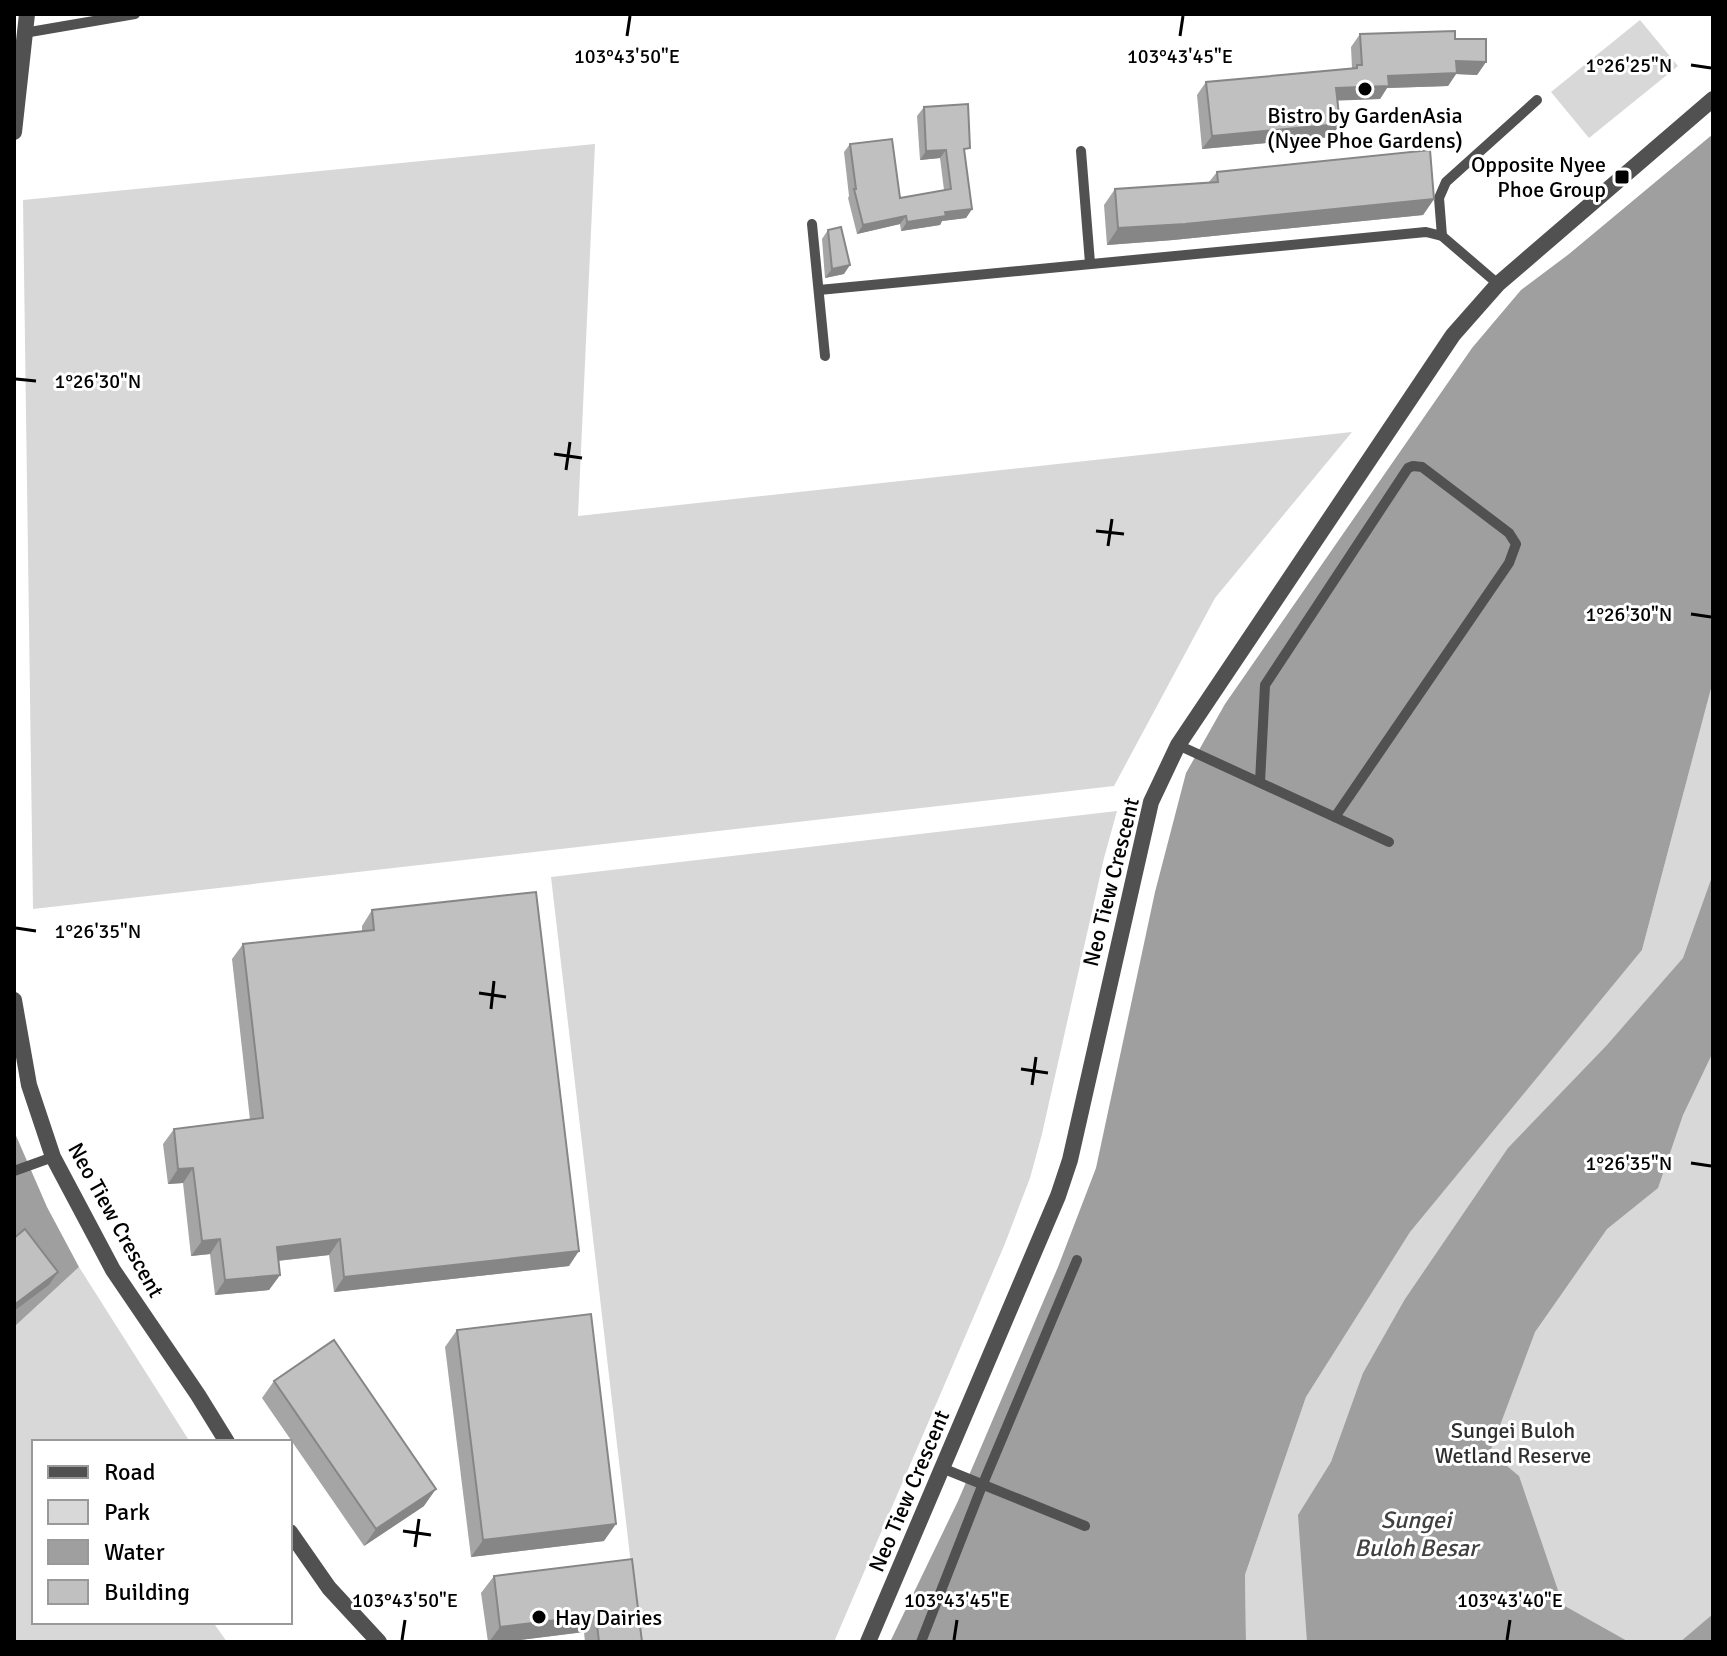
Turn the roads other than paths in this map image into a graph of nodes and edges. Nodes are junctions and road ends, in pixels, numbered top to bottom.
1 (27, 14) edge
2 (135, 14) edge
3 (24, 33) junction
4 (1713, 99) edge
5 (1537, 100) dead end
6 (14, 132) edge
7 (1081, 151) dead end
8 (812, 224) dead end
9 (1442, 236) junction
10 (1090, 263) junction
11 (1498, 284) junction
12 (819, 290) junction
13 (825, 356) dead end
14 (1178, 745) junction
15 (1260, 782) junction
16 (1335, 817) junction
17 (1389, 842) dead end
18 (14, 1000) edge
19 (53, 1157) junction
20 (14, 1171) edge
21 (1077, 1260) dead end
22 (226, 1440) edge
23 (942, 1468) junction
24 (982, 1486) junction
25 (1085, 1526) dead end
26 (292, 1535) edge
27 (379, 1642) edge
28 (868, 1642) edge
29 (921, 1642) edge

1 - 3 street
2 - 3 lane
3 - 6 street
4 - 11 street, Neo Tiew Crescent
5 - 9 lane
7 - 10 lane
8 - 12 lane
9 - 10 lane
9 - 11 lane
10 - 12 lane
11 - 14 street, Neo Tiew Crescent
12 - 13 lane
14 - 15 lane
14 - 23 street, Neo Tiew Crescent
15 - 16 lane
15 - 16 lane
16 - 17 lane
18 - 19 street, Neo Tiew Crescent
19 - 20 lane
19 - 22 street, Neo Tiew Crescent
21 - 24 lane
23 - 24 lane
23 - 28 street, Neo Tiew Crescent
24 - 25 lane
24 - 29 lane
26 - 27 street

